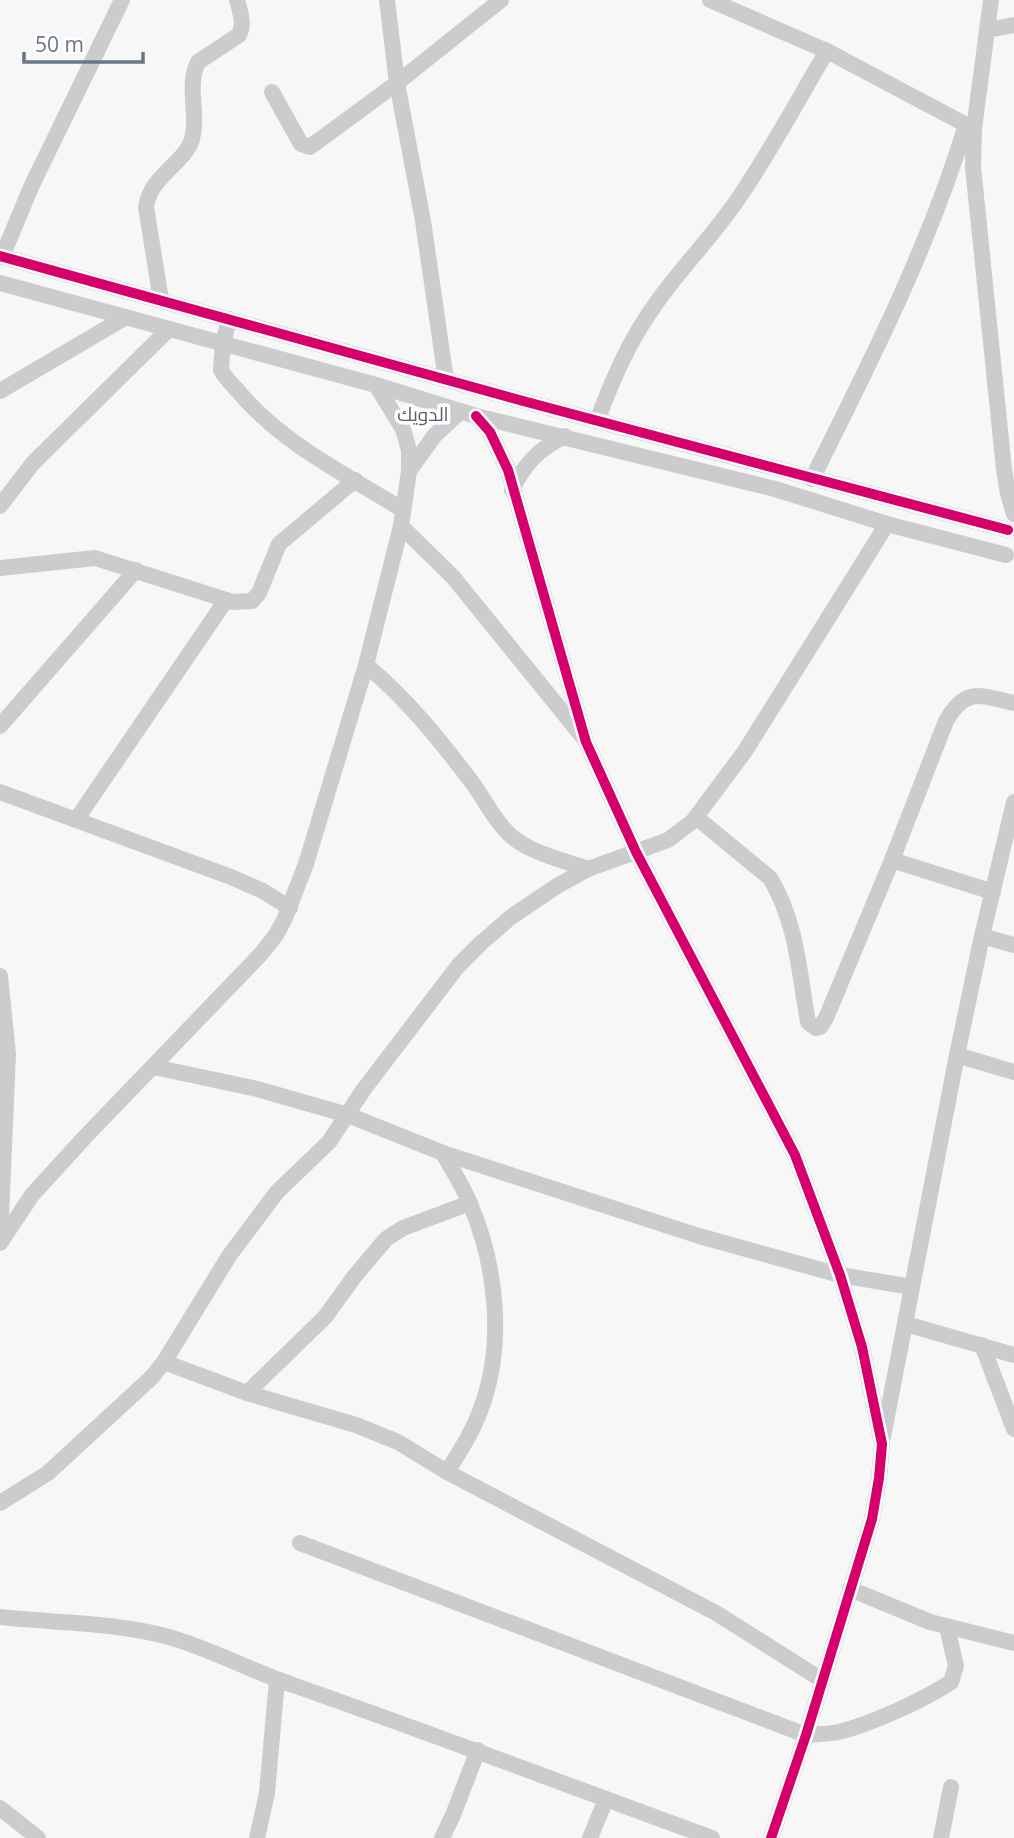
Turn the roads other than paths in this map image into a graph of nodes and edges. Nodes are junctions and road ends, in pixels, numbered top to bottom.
1 (122, 0) edge
2 (237, 0) edge
3 (387, 0) edge
4 (501, 0) edge
5 (710, 0) edge
6 (991, 0) edge
7 (1014, 25) edge
8 (987, 30) junction
9 (827, 51) junction
10 (397, 83) junction
11 (272, 92) dead end
12 (970, 127) junction
13 (1, 256) edge
14 (0, 283) edge
15 (161, 300) junction
16 (126, 317) junction
17 (229, 319) junction
18 (169, 329) junction
19 (223, 344) junction
20 (446, 380) junction
21 (376, 385) junction
22 (0, 391) edge
23 (469, 413) junction
24 (597, 421) junction
25 (631, 430) junction
26 (565, 436) junction
27 (624, 451) junction
28 (409, 471) junction
29 (812, 479) junction
30 (355, 480) junction
31 (512, 490) junction
32 (0, 506) edge
33 (402, 518) junction
34 (1012, 523) edge
35 (887, 524) junction
36 (1010, 560) edge
37 (0, 568) edge
38 (136, 570) junction
39 (226, 600) junction
40 (366, 665) junction
41 (1014, 703) edge
42 (0, 726) edge
43 (586, 741) junction
44 (0, 792) edge
45 (1014, 802) edge
46 (696, 817) junction
47 (76, 820) junction
48 (636, 852) junction
49 (892, 860) junction
50 (588, 869) junction
51 (993, 892) junction
52 (290, 908) junction
53 (982, 936) junction
54 (1014, 945) edge
55 (0, 976) edge
56 (957, 1055) junction
57 (153, 1067) junction
58 (1014, 1072) edge
59 (348, 1115) junction
60 (443, 1153) junction
61 (470, 1203) junction
62 (0, 1243) edge
63 (840, 1275) junction
64 (912, 1287) junction
65 (906, 1324) junction
66 (982, 1345) junction
67 (1014, 1355) edge
68 (164, 1362) junction
69 (247, 1394) junction
70 (1014, 1429) edge
71 (882, 1444) junction
72 (447, 1472) junction
73 (0, 1503) edge
74 (300, 1543) dead end
75 (850, 1589) junction
76 (0, 1617) edge
77 (947, 1627) junction
78 (1014, 1643) edge
79 (276, 1680) junction
80 (822, 1680) junction
81 (806, 1735) junction
82 (478, 1750) junction
83 (951, 1787) dead end
84 (606, 1799) junction
85 (0, 1808) edge
86 (38, 1838) edge
87 (257, 1838) edge
88 (442, 1838) edge
89 (590, 1838) edge
90 (712, 1838) edge
91 (771, 1838) edge
92 (941, 1838) edge

1 - 13 street
2 - 15 street
3 - 10 street
4 - 10 street
5 - 9 street
6 - 8 street
7 - 8 street
8 - 12 street
9 - 12 street
9 - 24 street
10 - 11 street
10 - 20 street
12 - 29 street
12 - 34 street
13 - 15 street
14 - 16 street
15 - 17 street
16 - 18 street
16 - 22 street
17 - 19 street
17 - 20 street
18 - 19 street
18 - 32 street
19 - 21 street
19 - 30 street
20 - 24 street
21 - 23 street
21 - 28 street
23 - 26 street
23 - 28 street
23 - 31 street
24 - 25 street
25 - 27 street
25 - 29 street
26 - 27 street
26 - 31 street
27 - 35 street
28 - 33 street
29 - 34 street
30 - 33 street
30 - 39 street
31 - 43 street
33 - 40 street
33 - 43 street
34 - 36 street
35 - 36 street
35 - 46 street
37 - 38 street
38 - 39 street
38 - 42 street
39 - 47 street
40 - 50 street
40 - 52 street
41 - 49 street
43 - 48 street
44 - 47 street
45 - 51 street
46 - 48 street
46 - 49 street
47 - 52 street
48 - 50 street
48 - 63 street
49 - 51 street
50 - 59 street
51 - 53 street
52 - 57 street
53 - 54 street
53 - 56 street
55 - 62 street
56 - 58 street
56 - 64 street
57 - 59 street
57 - 62 street
59 - 60 street
59 - 68 street
60 - 61 street
60 - 63 street
61 - 69 street
61 - 72 street
63 - 64 street
63 - 71 street
64 - 65 street
65 - 66 street
65 - 71 street
66 - 67 street
66 - 70 street
68 - 69 street
68 - 73 street
69 - 72 street
71 - 75 street
72 - 80 street
74 - 81 street
75 - 77 street
75 - 80 street
76 - 79 street
77 - 78 street
77 - 81 street
79 - 82 street
79 - 87 street
80 - 81 street
81 - 91 street
82 - 84 street
82 - 88 street
83 - 92 street
84 - 89 street
84 - 90 street
85 - 86 street

